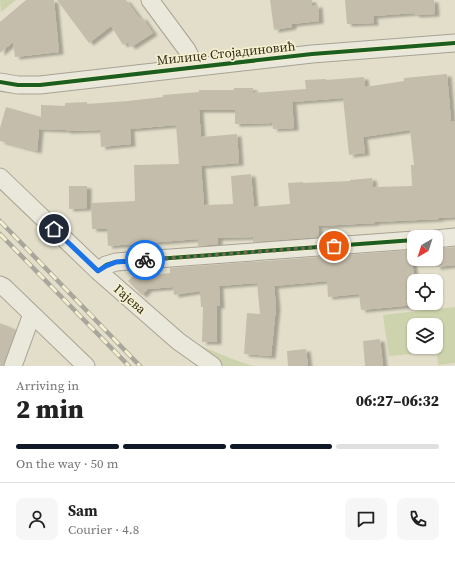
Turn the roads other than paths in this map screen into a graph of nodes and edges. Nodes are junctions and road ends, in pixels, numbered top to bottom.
1 (150, 0) edge
2 (455, 43) edge
3 (194, 67) junction
4 (0, 82) edge
5 (0, 177) edge
6 (455, 237) edge
7 (443, 238) edge
8 (407, 241) edge
9 (98, 271) junction
10 (0, 285) edge
11 (32, 314) junction
12 (13, 366) edge
13 (86, 366) edge
14 (213, 366) edge

1 - 3 street
2 - 3 street, Милице Стојадиновић
3 - 4 street, Милице Стојадиновић
5 - 9 street, Гајева
6 - 7 street
8 - 9 street
9 - 14 street, Гајева
10 - 11 street
11 - 12 street
11 - 13 street

